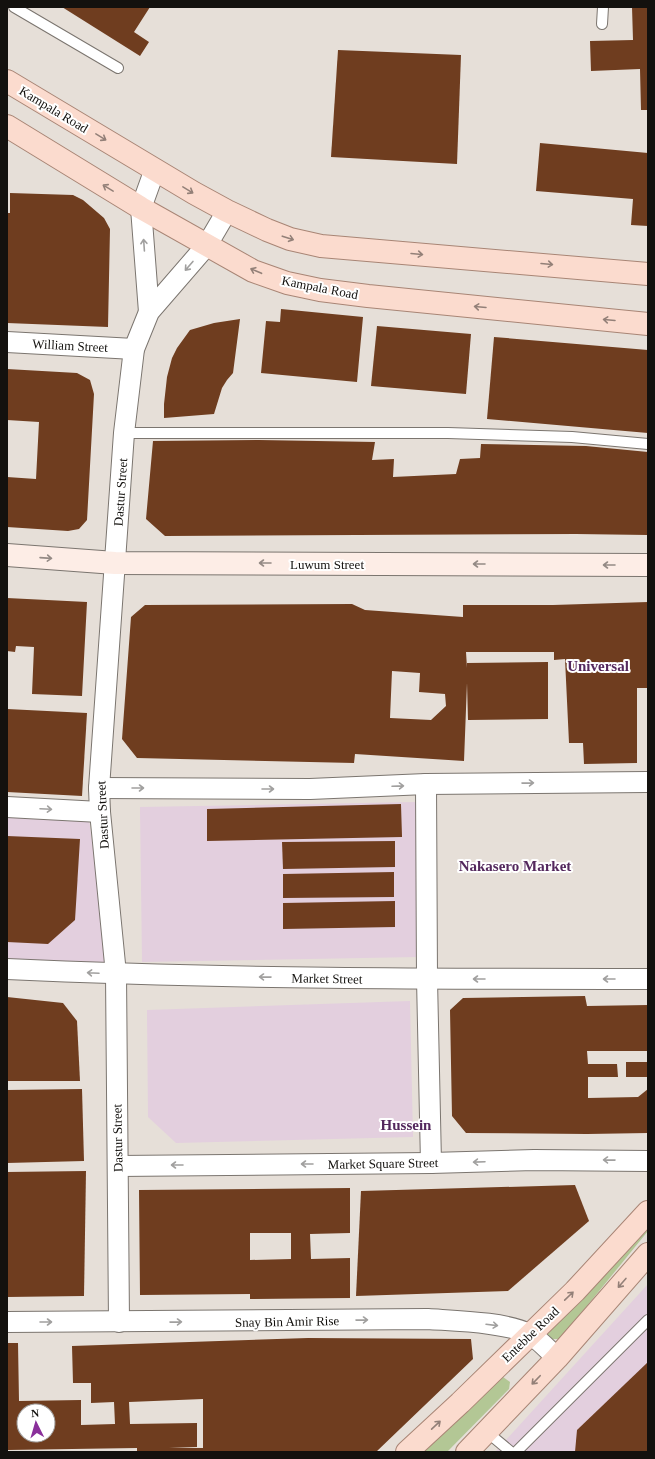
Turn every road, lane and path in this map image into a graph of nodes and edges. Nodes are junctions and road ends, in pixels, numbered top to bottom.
1 (14, 7) edge
2 (603, 7) edge
3 (602, 24) dead end
4 (118, 68) dead end
5 (7, 81) edge
6 (7, 126) edge
7 (155, 170) junction
8 (141, 208) junction
9 (227, 211) junction
10 (207, 245) junction
11 (648, 274) edge
12 (149, 312) junction
13 (648, 324) edge
14 (7, 342) edge
15 (134, 349) junction
16 (124, 433) junction
17 (648, 444) edge
18 (7, 555) edge
19 (115, 563) junction
20 (648, 565) edge
21 (648, 782) edge
22 (426, 784) junction
23 (99, 788) junction
24 (7, 807) edge
25 (100, 812) junction
26 (7, 969) edge
27 (116, 974) junction
28 (427, 979) junction
29 (648, 979) edge
30 (648, 1161) edge
31 (431, 1163) junction
32 (118, 1166) junction
33 (648, 1212) edge
34 (645, 1263) edge
35 (648, 1320) edge
36 (7, 1322) edge
37 (119, 1322) junction
38 (530, 1334) junction
39 (556, 1358) junction
40 (487, 1432) junction
41 (407, 1452) edge
42 (467, 1452) edge
43 (511, 1452) edge
44 (516, 1452) edge

1 - 4 lane
2 - 3 lane
5 -> 7 main road, Kampala Road
8 -> 6 main road, Kampala Road
7 - 8 street, Dastur Street
7 -> 9 main road, Kampala Road
8 - 10 main road, Kampala Road
12 -> 8 street, Dastur Street
9 - 10 street, Dastur Street
9 -> 11 main road, Kampala Road
10 -> 12 street, Dastur Street
13 -> 10 main road, Kampala Road
12 - 15 street, Dastur Street
14 - 15 street, William Street
15 - 16 street, Dastur Street
16 - 17 lane
16 - 19 street, Dastur Street
18 -> 19 main road, Luwum Street
20 -> 19 main road, Luwum Street
19 - 23 street, Dastur Street
22 -> 21 street
23 -> 22 street
22 - 28 street
23 - 25 street, Dastur Street
24 -> 25 street
25 - 27 street, Dastur Street
27 -> 26 street, Market Street
28 -> 27 street, Market Street
27 - 32 street, Dastur Street
29 -> 28 street, Market Street
28 - 31 street
30 -> 31 street, Market Square Street
31 -> 32 street, Market Square Street
32 - 37 street, Dastur Street
38 -> 33 main road, Entebbe Road
34 -> 39 main road
35 - 44 lane
36 -> 37 street, Snay Bin Amir Rise
37 -> 38 street, Snay Bin Amir Rise
38 - 39 street, Snay Bin Amir Rise
41 -> 38 main road, Entebbe Road
39 -> 40 main road
40 - 42 main road
40 - 43 lane

